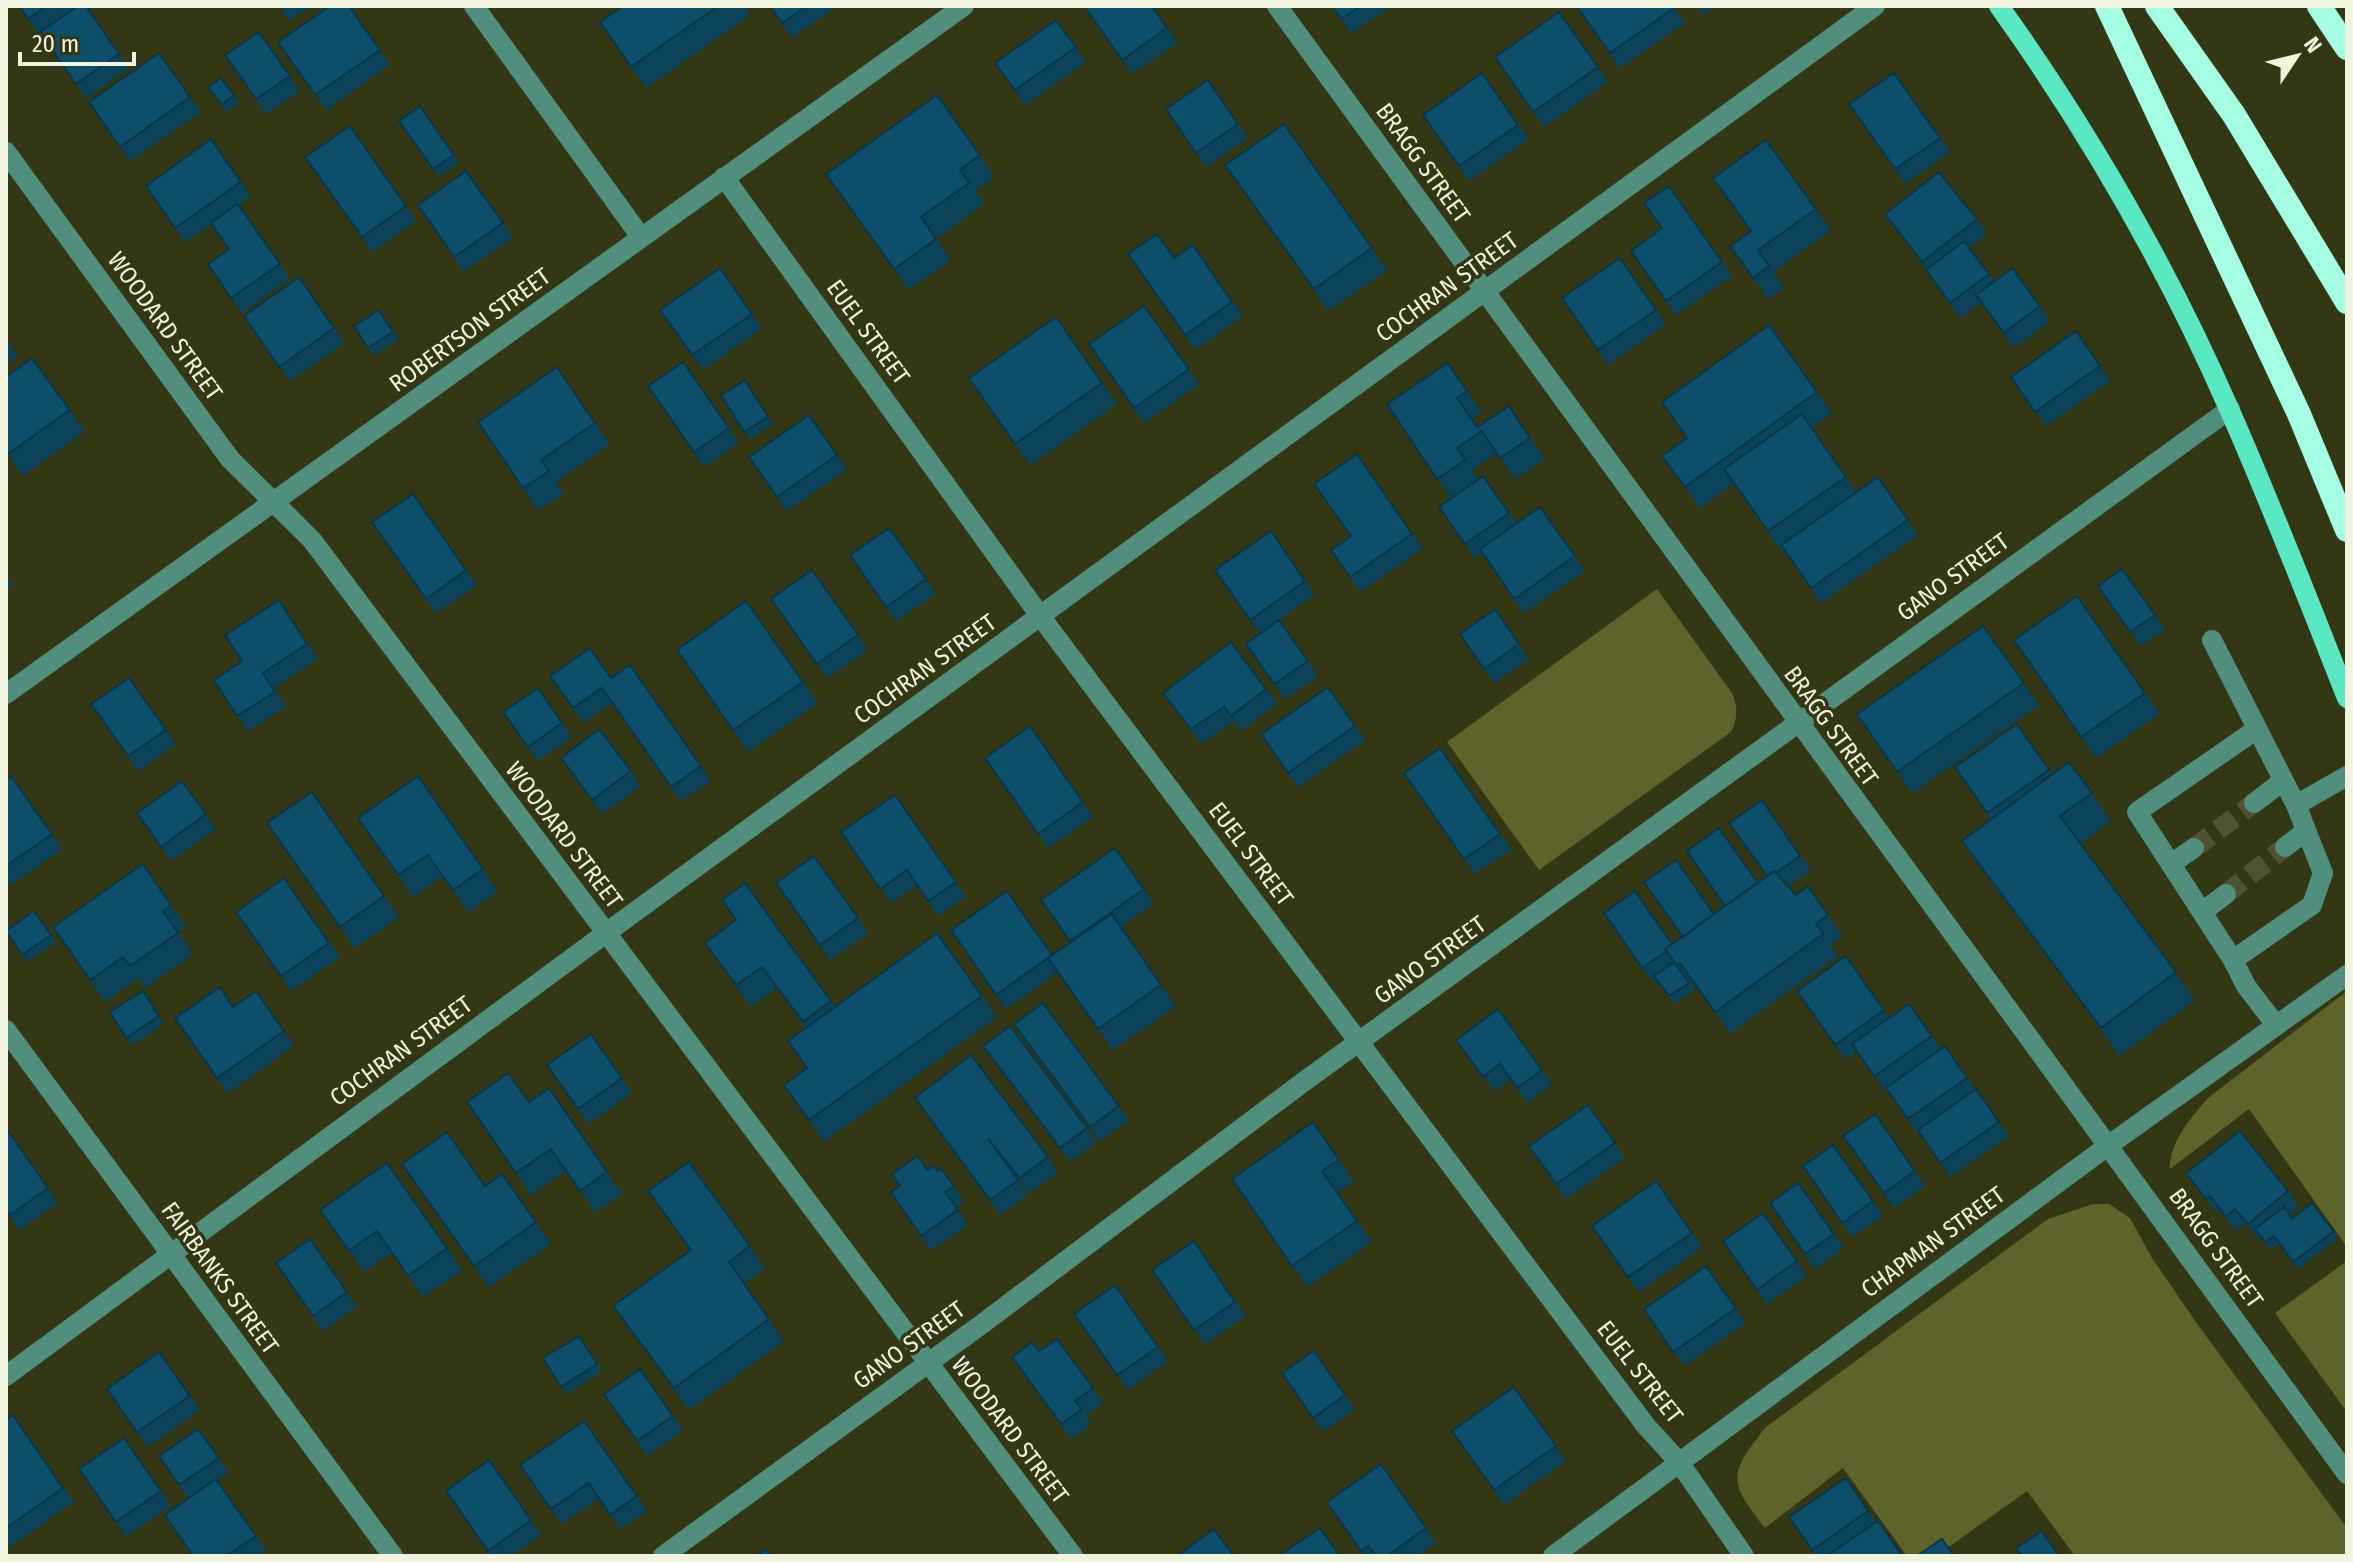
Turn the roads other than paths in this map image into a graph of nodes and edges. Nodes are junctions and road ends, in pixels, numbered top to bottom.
1 (474, 6) edge
2 (964, 6) edge
3 (1277, 6) edge
4 (1875, 6) edge
5 (1999, 6) edge
6 (2107, 6) edge
7 (2157, 6) edge
8 (2319, 6) edge
9 (2347, 48) edge
10 (6, 152) edge
11 (724, 177) junction
12 (641, 237) junction
13 (1485, 292) junction
14 (2347, 302) edge
15 (2230, 409) junction
16 (273, 503) junction
17 (2347, 530) edge
18 (1041, 617) junction
19 (2212, 640) dead end
20 (6, 694) edge
21 (2347, 698) edge
22 (1796, 722) junction
23 (2257, 729) junction
24 (2347, 776) edge
25 (2283, 781) junction
26 (2254, 803) tunnel mouth
27 (2296, 805) junction
28 (2306, 831) junction
29 (2285, 847) tunnel mouth
30 (2194, 848) tunnel mouth
31 (2171, 864) junction
32 (2226, 894) tunnel mouth
33 (2202, 912) junction
34 (606, 933) junction
35 (2233, 960) junction
36 (2347, 975) edge
37 (2276, 1025) junction
38 (6, 1030) edge
39 (1360, 1042) junction
40 (2109, 1145) junction
41 (169, 1254) junction
42 (927, 1364) junction
43 (6, 1376) edge
44 (1679, 1462) junction
45 (2347, 1474) edge
46 (393, 1556) edge
47 (663, 1556) edge
48 (1073, 1556) edge
49 (1553, 1556) edge
50 (1744, 1556) edge

1 - 12 street
2 - 11 street, ROBERTSON STREET
3 - 13 street, BRAGG STREET
4 - 13 street, COCHRAN STREET
5 - 15 main road
6 - 17 highway
7 - 14 highway
8 - 9 highway
10 - 16 street, WOODARD STREET
11 - 12 street, ROBERTSON STREET
11 - 18 street, EUEL STREET
12 - 16 street, ROBERTSON STREET
13 - 18 street, COCHRAN STREET
13 - 22 street, BRAGG STREET
15 - 21 main road
15 - 22 street, GANO STREET
16 - 20 street, ROBERTSON STREET
16 - 34 street, WOODARD STREET
18 - 34 street, COCHRAN STREET
18 - 39 street, EUEL STREET
19 - 23 street
22 - 39 street, GANO STREET
22 - 40 street, BRAGG STREET
23 - 25 street
23 - 31 street
24 - 27 street
25 - 26 street
25 - 27 street
27 - 28 street
28 - 29 street
28 - 35 street
30 - 31 street
31 - 33 street
32 - 33 street
33 - 35 street
34 - 41 street, COCHRAN STREET
34 - 42 street, WOODARD STREET
35 - 37 street
36 - 37 street, CHAPMAN STREET
37 - 40 street, CHAPMAN STREET
38 - 41 street, FAIRBANKS STREET
39 - 42 street, GANO STREET
39 - 44 street, EUEL STREET
40 - 44 street, CHAPMAN STREET
40 - 45 street, BRAGG STREET
41 - 43 street, COCHRAN STREET
41 - 46 street, FAIRBANKS STREET
42 - 47 street, GANO STREET
42 - 48 street, WOODARD STREET
44 - 49 street, CHAPMAN STREET
44 - 50 street, EUEL STREET

